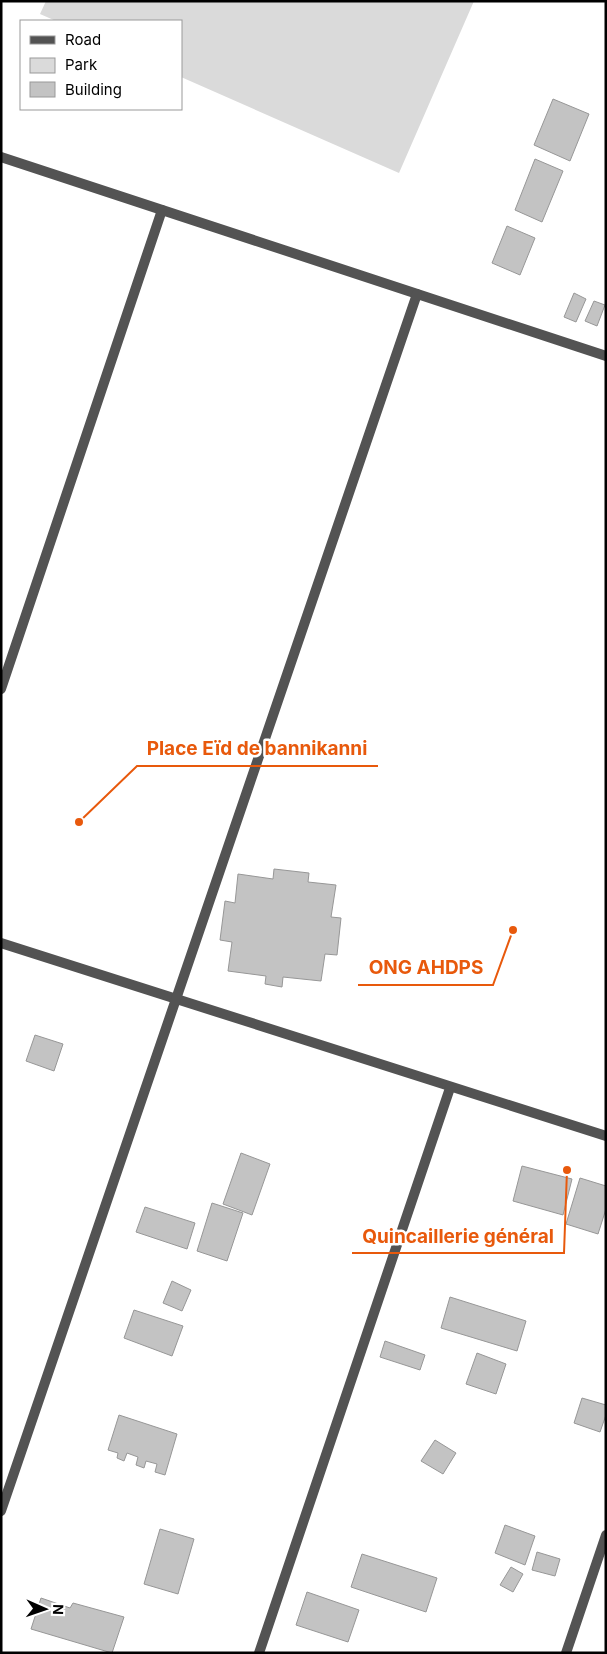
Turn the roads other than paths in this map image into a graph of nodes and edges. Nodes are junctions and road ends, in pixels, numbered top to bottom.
1 (1, 157) edge
2 (162, 210) junction
3 (417, 294) junction
4 (606, 356) edge
5 (1, 689) edge
6 (1, 943) edge
7 (176, 998) junction
8 (450, 1088) junction
9 (606, 1136) edge
10 (1, 1511) edge
11 (606, 1535) edge
12 (259, 1653) edge
13 (566, 1653) edge

1 - 2 street
2 - 3 street
2 - 5 street
3 - 4 street
3 - 7 street
6 - 7 street
7 - 8 street
7 - 10 street
8 - 9 street
8 - 12 street
11 - 13 street

